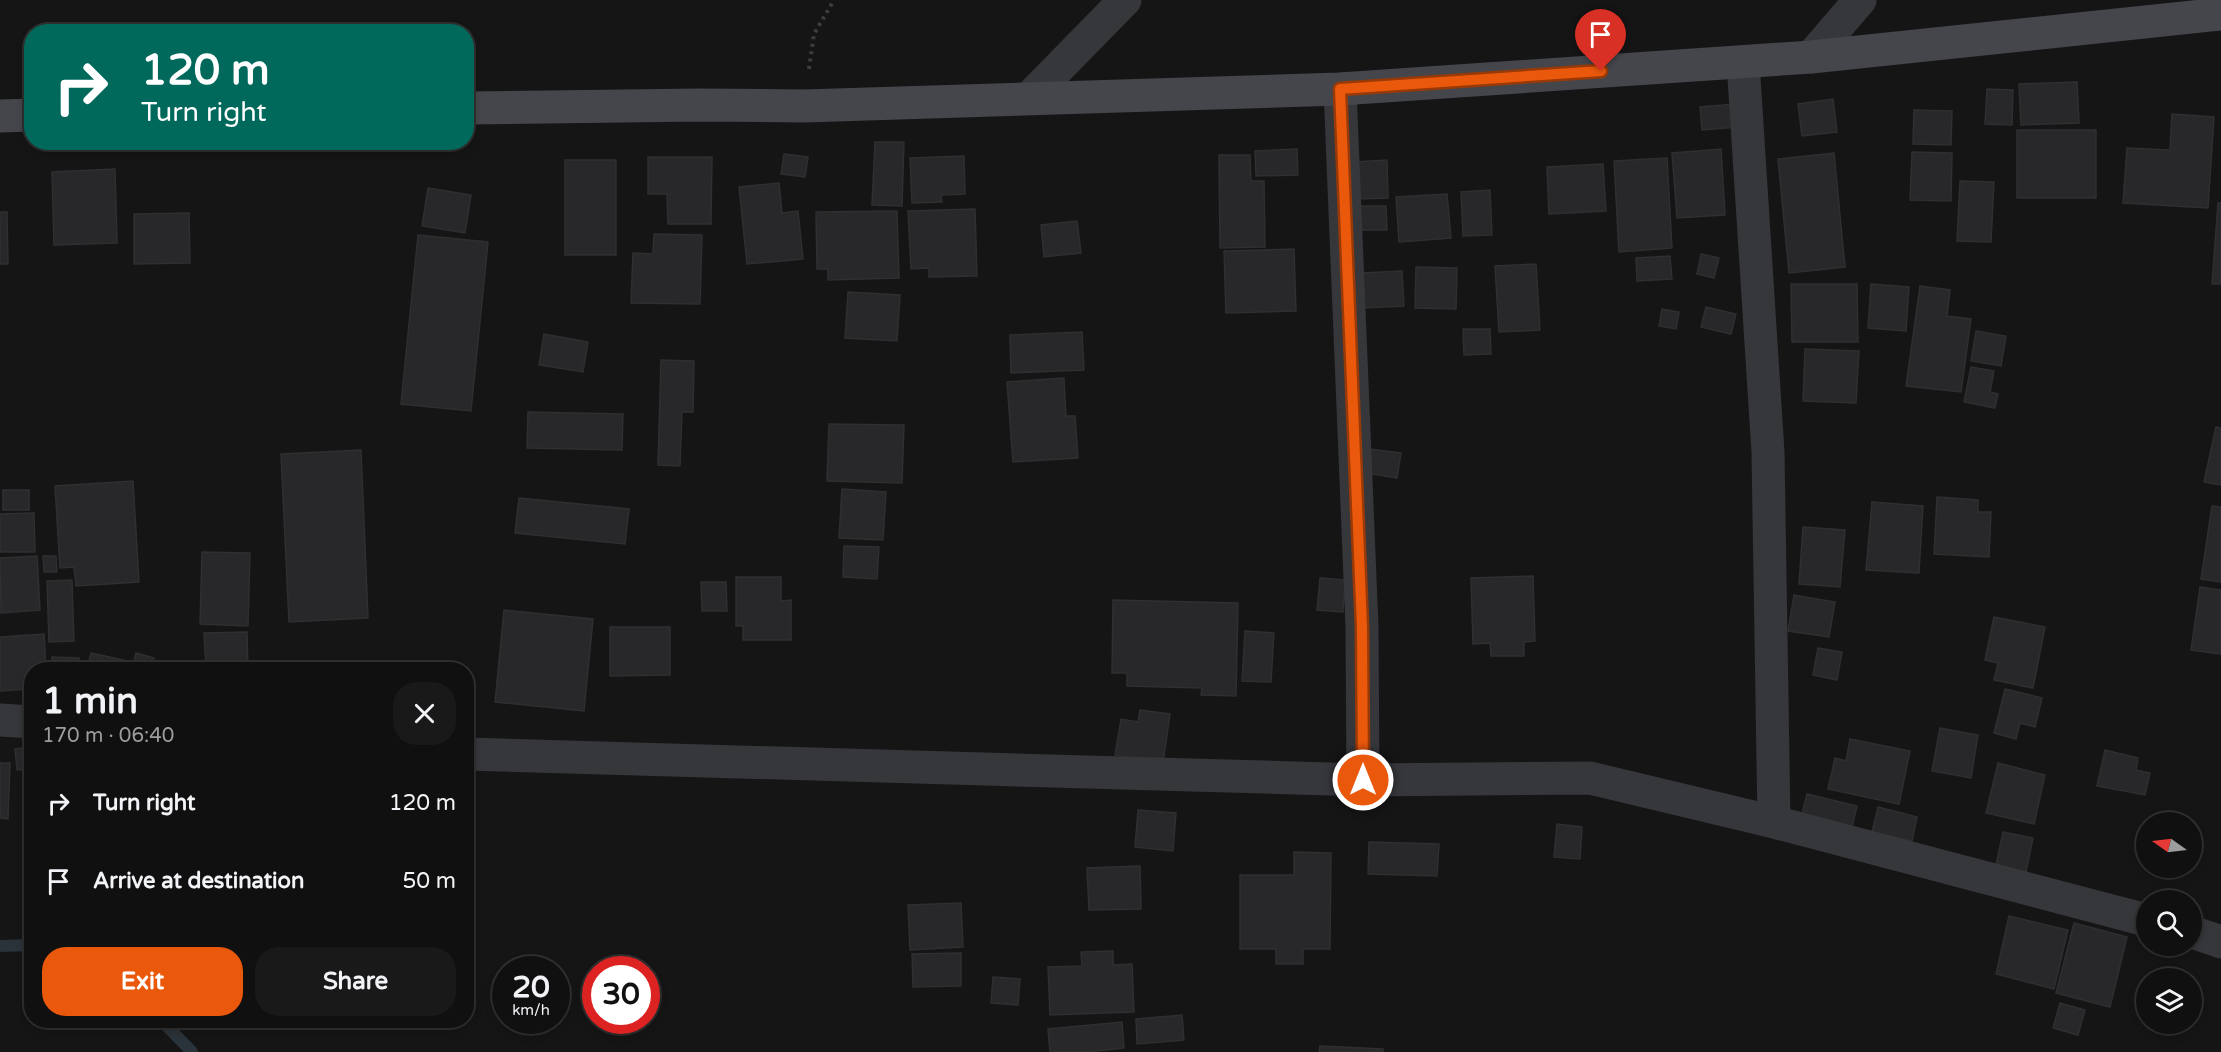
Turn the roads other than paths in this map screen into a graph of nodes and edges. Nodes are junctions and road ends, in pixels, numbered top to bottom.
1 (1125, 0) edge
2 (1860, 0) edge
3 (2221, 14) edge
4 (1811, 57) junction
5 (1743, 62) junction
6 (1340, 89) junction
7 (1029, 98) junction
8 (474, 108) edge
9 (24, 115) edge
10 (0, 116) edge
11 (0, 720) edge
12 (24, 722) edge
13 (474, 754) edge
14 (1363, 780) junction
15 (1774, 822) junction
16 (2136, 917) edge
17 (2202, 935) edge
18 (2221, 942) edge

1 - 7 street
2 - 4 street
3 - 4 main road
4 - 5 main road
5 - 6 main road
5 - 15 street
6 - 7 main road
6 - 14 street
7 - 8 main road
9 - 10 main road
11 - 12 street
13 - 14 street
14 - 15 street
15 - 16 street
17 - 18 street

